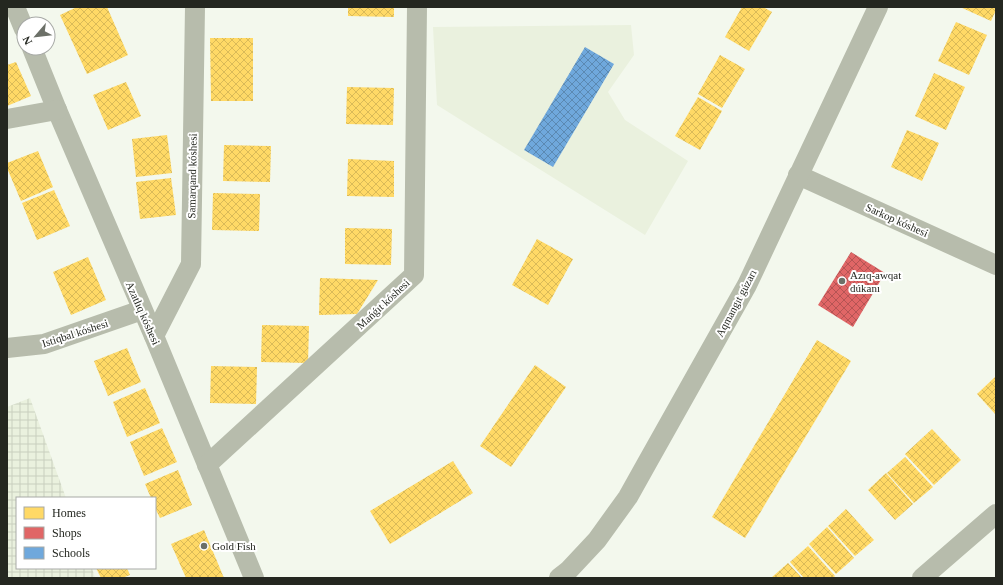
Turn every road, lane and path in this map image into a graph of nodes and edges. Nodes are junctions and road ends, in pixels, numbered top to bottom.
1 (195, 7) edge
2 (417, 7) edge
3 (878, 7) edge
4 (35, 56) edge
5 (56, 110) junction
6 (7, 119) edge
7 (798, 175) junction
8 (996, 265) edge
9 (142, 310) junction
10 (154, 336) junction
11 (7, 348) edge
12 (207, 465) junction
13 (996, 514) edge
14 (254, 578) edge
15 (559, 578) edge
16 (922, 578) edge

1 - 10 street, Samarqand kóshesi
2 - 12 street, Mańǵıt kóshesi
3 - 7 street, Aqmangıt gúzarı
4 - 5 street, Azatlıq kóshesi
5 - 6 street
5 - 9 street, Azatlıq kóshesi
7 - 8 street, Sarkop kóshesi
7 - 15 street, Aqmangıt gúzarı
9 - 10 street, Azatlıq kóshesi
9 - 11 street, Istiqbal kóshesi
10 - 12 street, Azatlıq kóshesi
12 - 14 street, Azatlıq kóshesi
13 - 16 street

